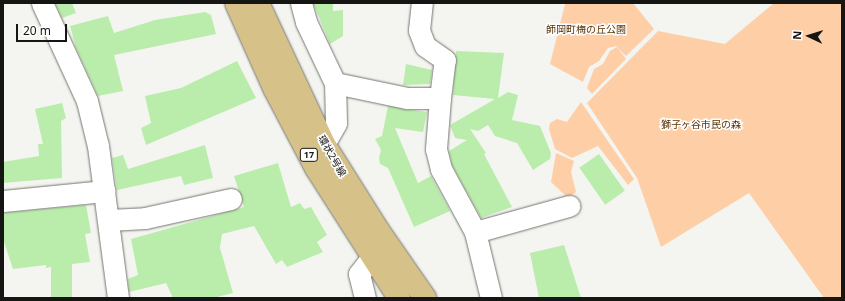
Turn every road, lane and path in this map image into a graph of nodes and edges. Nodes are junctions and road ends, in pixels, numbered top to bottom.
1 (42, 3) edge
2 (236, 3) edge
3 (258, 3) edge
4 (301, 3) edge
5 (422, 3) edge
6 (335, 84) junction
7 (440, 98) junction
8 (324, 144) junction
9 (105, 191) junction
10 (231, 198) dead end
11 (3, 201) edge
12 (569, 206) dead end
13 (109, 220) junction
14 (378, 230) junction
15 (475, 232) junction
16 (371, 258) junction
17 (118, 298) edge
18 (365, 298) edge
19 (399, 298) edge
20 (425, 298) edge
21 (491, 298) edge

1 - 9 street
2 - 16 main road, 環状2号線 / 17
3 - 8 main road, 環状2号線 / 17
4 - 6 street
5 - 7 street
6 - 7 street
6 - 8 street
7 - 15 street
8 - 14 main road, 環状2号線 / 17
9 - 11 street
9 - 13 street
10 - 13 street
12 - 15 street
13 - 17 street
14 - 16 street
14 - 20 main road, 環状2号線 / 17
15 - 21 street
16 - 18 street
16 - 19 main road, 環状2号線 / 17

